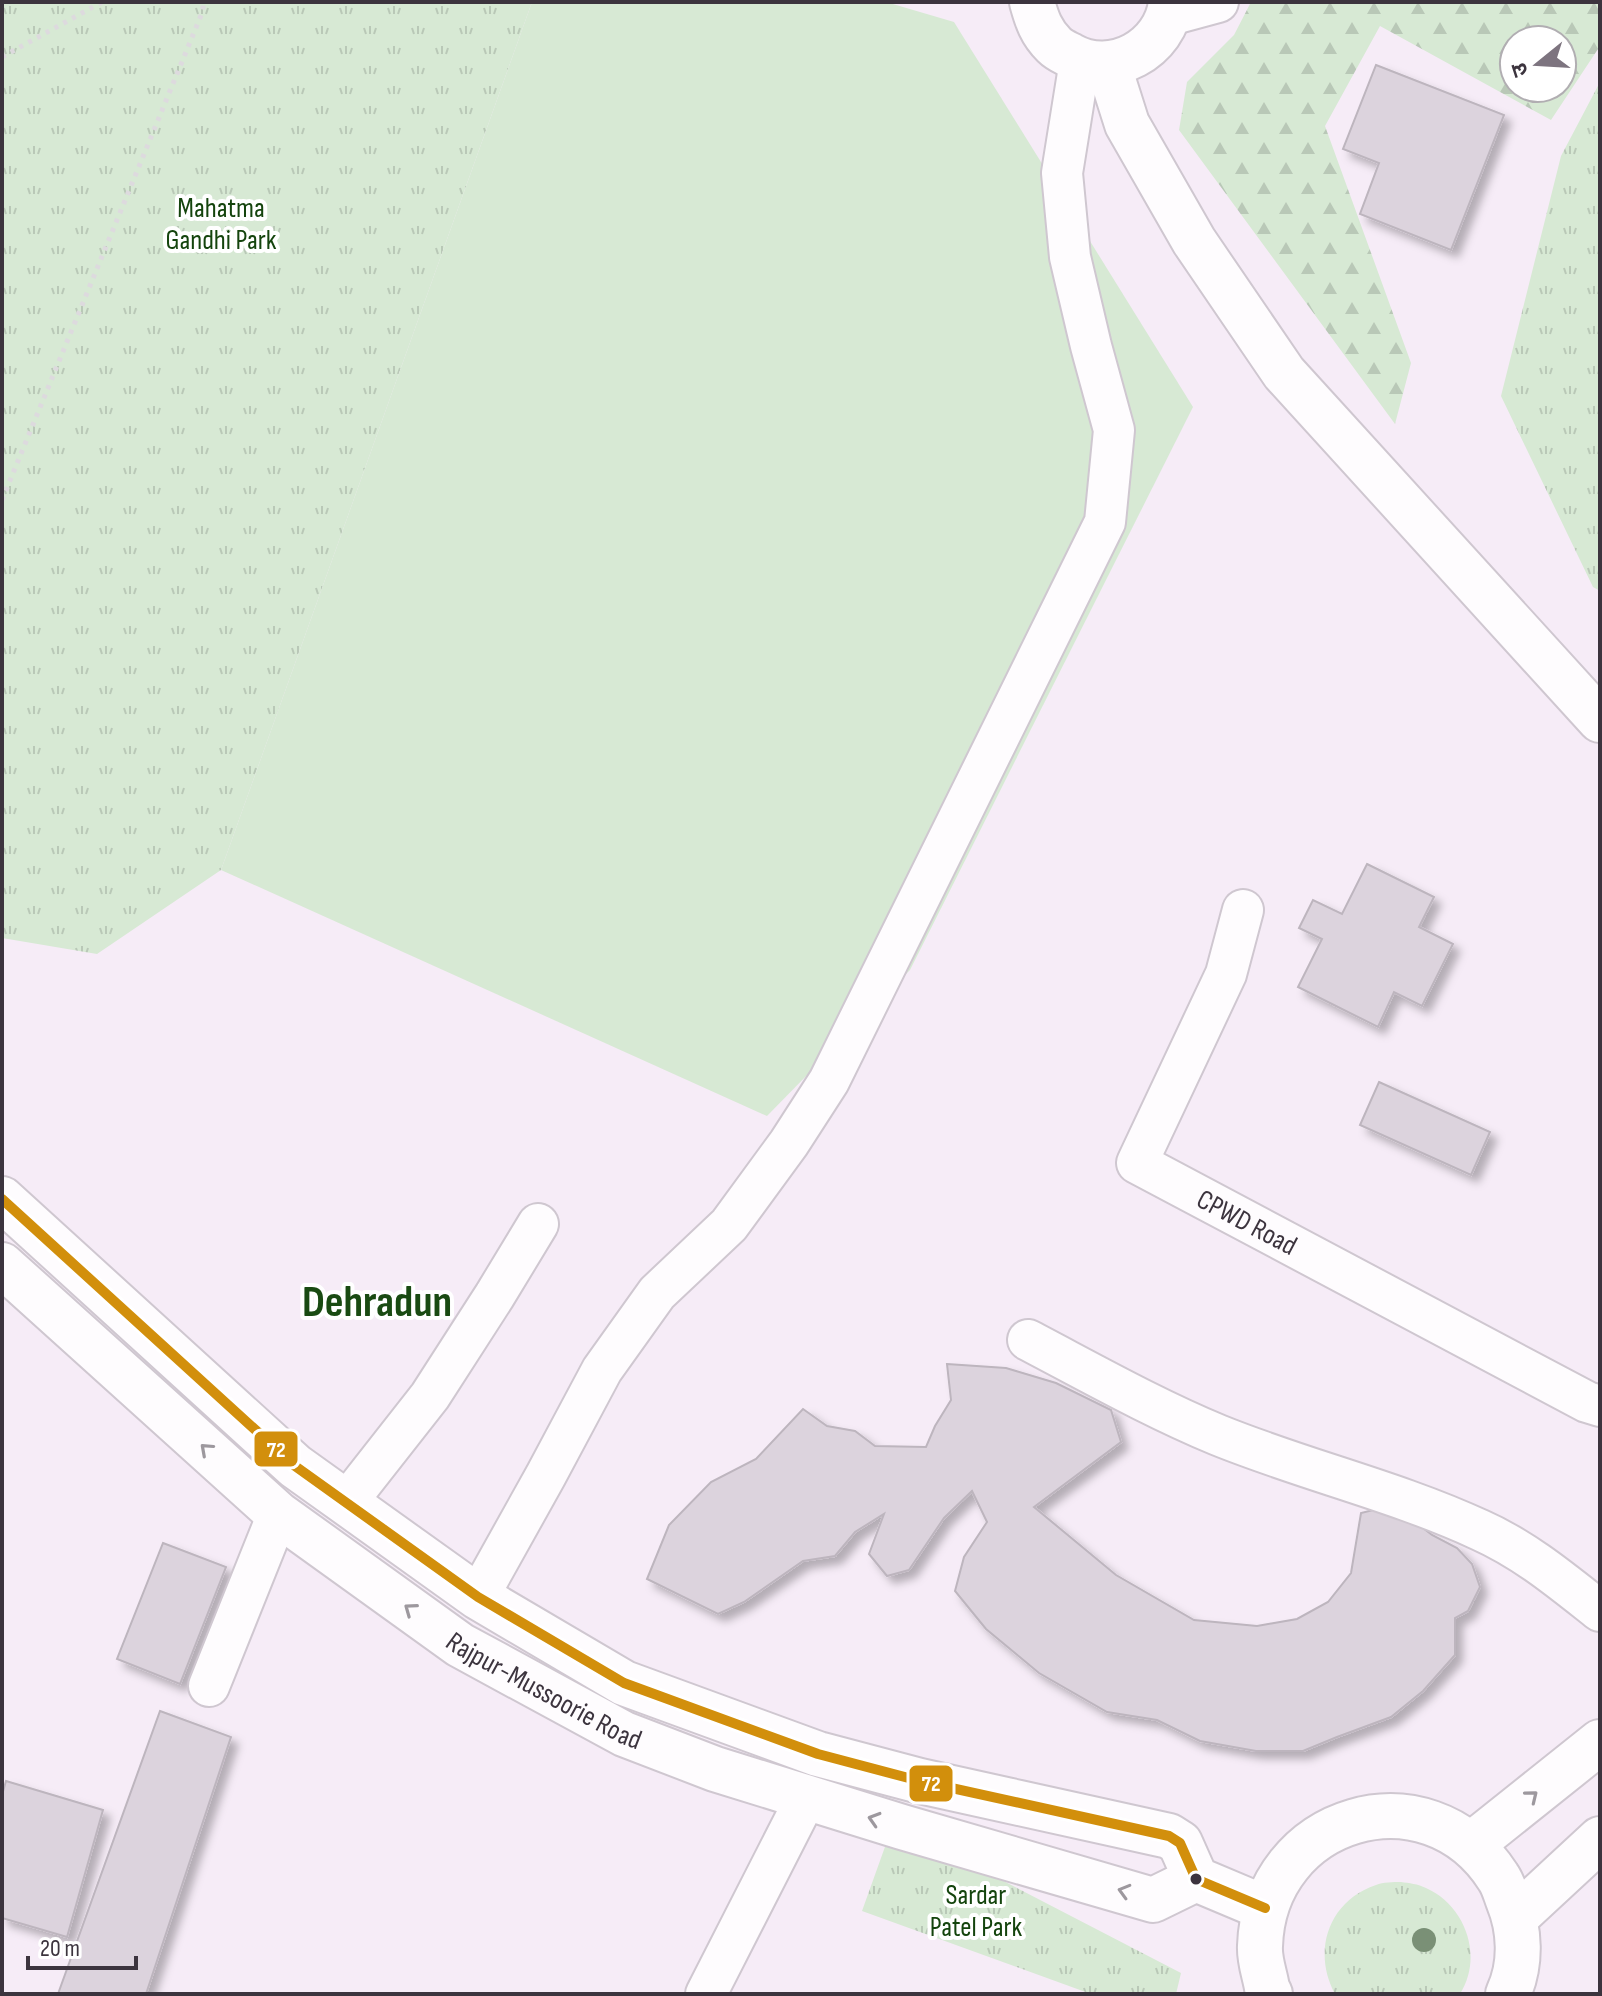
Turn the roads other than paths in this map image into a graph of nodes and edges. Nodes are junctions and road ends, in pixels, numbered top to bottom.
1 (1032, 2) edge
2 (1218, 2) edge
3 (1170, 8) edge
4 (1094, 63) junction
5 (1600, 720) edge
6 (1243, 910) dead end
7 (2, 1199) edge
8 (538, 1224) dead end
9 (2, 1265) edge
10 (1028, 1340) dead end
11 (1600, 1406) edge
12 (346, 1503) junction
13 (278, 1514) junction
14 (478, 1597) junction
15 (1600, 1611) edge
16 (209, 1686) dead end
17 (1600, 1742) edge
18 (806, 1798) junction
19 (1600, 1839) edge
20 (1471, 1845) junction
21 (1196, 1879) junction
22 (1265, 1908) junction
23 (1515, 1918) junction
24 (706, 1994) edge
25 (1270, 1994) edge
26 (1508, 1994) edge

1 - 4 main road
2 - 3 street
3 - 4 main road
4 - 5 main road
4 - 14 street
6 - 11 street, CPWD Road
7 - 12 main road, Rajpur-Mussoorie Road
8 - 12 street
13 -> 9 main road, Rajpur-Mussoorie Road
10 - 15 street
12 - 14 main road, Rajpur-Mussoorie Road
13 - 16 street
18 -> 13 main road, Rajpur-Mussoorie Road
14 - 21 main road, Rajpur-Mussoorie Road
20 -> 17 main road
21 -> 18 main road, Rajpur-Mussoorie Road
18 - 24 street
19 - 23 main road
20 - 22 main road
20 - 23 main road
21 - 22 main road
22 - 25 main road
23 - 26 main road

